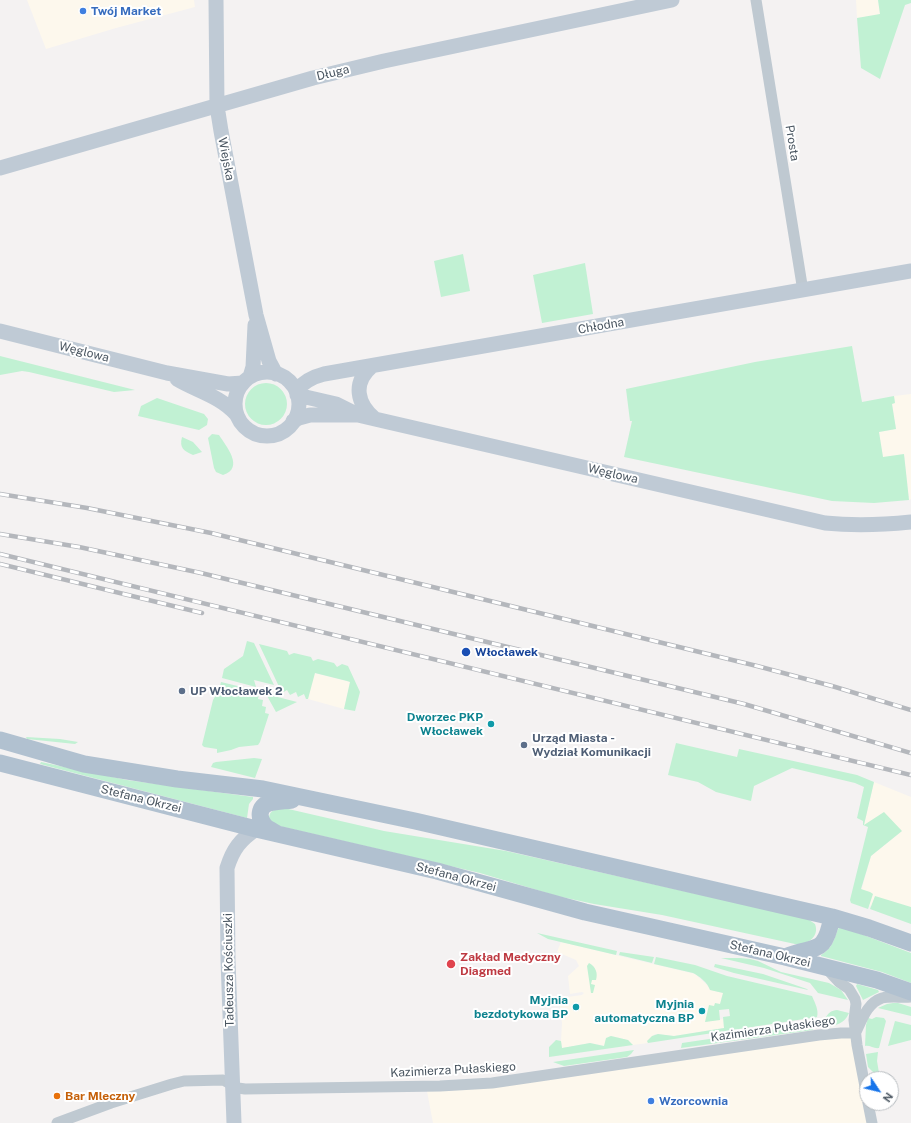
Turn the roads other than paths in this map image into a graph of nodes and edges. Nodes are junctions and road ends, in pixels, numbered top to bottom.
1 (216, 0) edge
2 (672, 0) edge
3 (756, 0) edge
4 (217, 106) junction
5 (0, 168) edge
6 (911, 271) edge
7 (803, 291) junction
8 (256, 315) junction
9 (0, 331) edge
10 (372, 366) junction
11 (167, 373) junction
12 (276, 374) junction
13 (246, 380) junction
14 (296, 393) junction
15 (236, 414) junction
16 (358, 415) junction
17 (375, 419) junction
18 (293, 421) junction
19 (911, 522) edge
20 (0, 740) edge
21 (0, 763) edge
22 (309, 798) junction
23 (256, 829) junction
24 (276, 834) junction
25 (832, 917) junction
26 (911, 943) edge
27 (785, 957) junction
28 (824, 967) junction
29 (911, 992) edge
30 (911, 997) edge
31 (855, 1033) junction
32 (862, 1071) edge
33 (232, 1085) junction
34 (870, 1111) edge
35 (57, 1123) edge
36 (234, 1123) edge
37 (872, 1123) edge

1 - 4 street, Wiejska
2 - 4 street, Długa
3 - 7 street, Prosta
4 - 5 street, Długa
4 - 8 street, Wiejska
6 - 7 street, Chłodna
7 - 10 street, Chłodna
8 - 12 street, Wiejska
8 - 13 street, Wiejska
9 - 11 street, Węglowa
10 - 14 street, Chłodna
10 - 17 street
11 - 13 street, Węglowa
11 - 15 street, Węglowa
12 - 13 street
12 - 14 street
13 - 15 street
14 - 16 street, Węglowa
14 - 18 street
15 - 18 street
16 - 17 street, Węglowa
16 - 18 street, Węglowa
17 - 19 street, Węglowa
20 - 22 main road, Stefana Okrzei
21 - 23 main road, Stefana Okrzei
22 - 24 main road
22 - 25 main road, Stefana Okrzei
23 - 24 main road, Stefana Okrzei
23 - 33 street, Tadeusza Kościuszki
24 - 27 main road, Stefana Okrzei
25 - 26 main road, Stefana Okrzei
25 - 27 main road
27 - 28 main road, Stefana Okrzei
28 - 29 main road, Stefana Okrzei
28 - 31 street
30 - 31 street
31 - 32 street
31 - 33 street, Kazimierza Pułaskiego
33 - 35 street, Kazimierza Pułaskiego
33 - 36 street, Tadeusza Kościuszki
34 - 37 street

